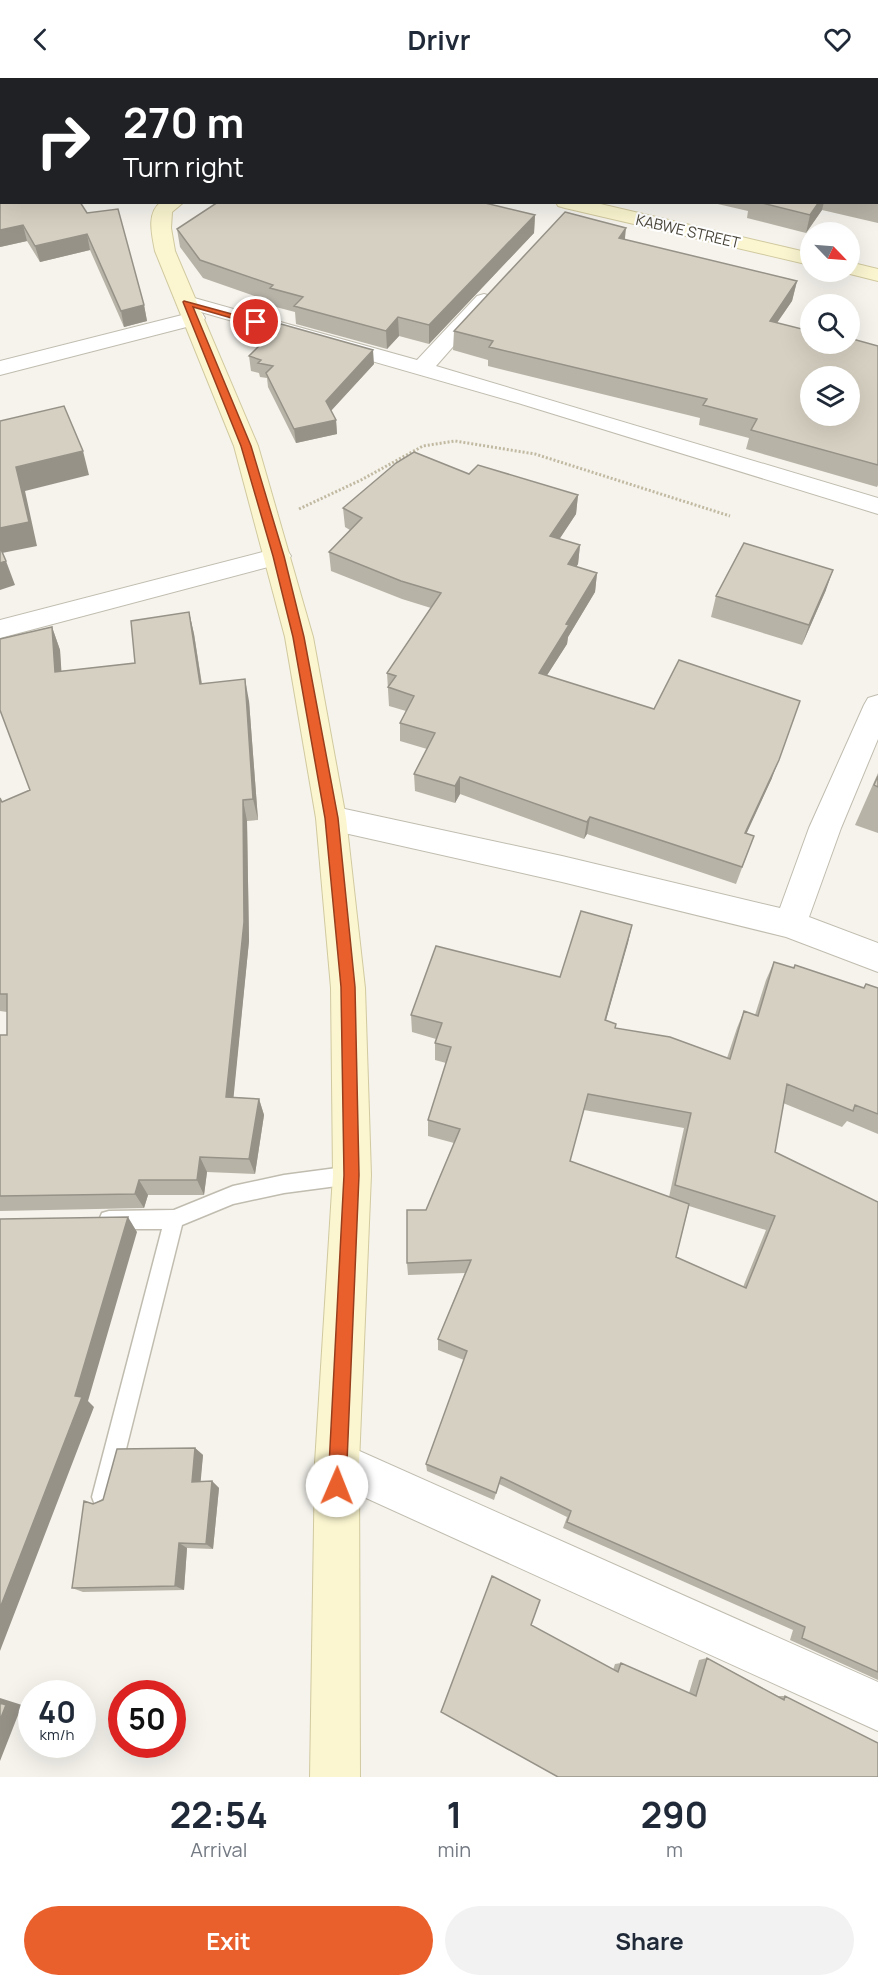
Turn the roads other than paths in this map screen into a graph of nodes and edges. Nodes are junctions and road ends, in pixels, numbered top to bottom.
1 (570, 204) edge
2 (166, 205) edge
3 (557, 223) edge
4 (800, 257) edge
5 (860, 271) edge
6 (878, 275) edge
7 (497, 286) edge
8 (190, 310) junction
9 (0, 368) edge
10 (422, 368) junction
11 (878, 506) edge
12 (278, 556) junction
13 (0, 629) edge
14 (878, 705) edge
15 (331, 818) junction
16 (790, 924) junction
17 (878, 958) edge
18 (352, 1175) junction
19 (174, 1219) junction
20 (93, 1220) edge
21 (337, 1463) junction
22 (103, 1497) edge
23 (878, 1707) edge
24 (334, 1777) edge

1 - 3 street
1 - 4 main road, KABWE STREET
2 - 8 main road
5 - 6 main road
7 - 10 street
8 - 9 street
8 - 10 street
8 - 12 main road
10 - 11 street
12 - 13 street
12 - 15 main road
14 - 16 street
15 - 16 street
15 - 18 main road
16 - 17 street
18 - 19 lane
18 - 21 main road
19 - 20 lane
19 - 22 lane
21 - 23 street
21 - 24 main road

